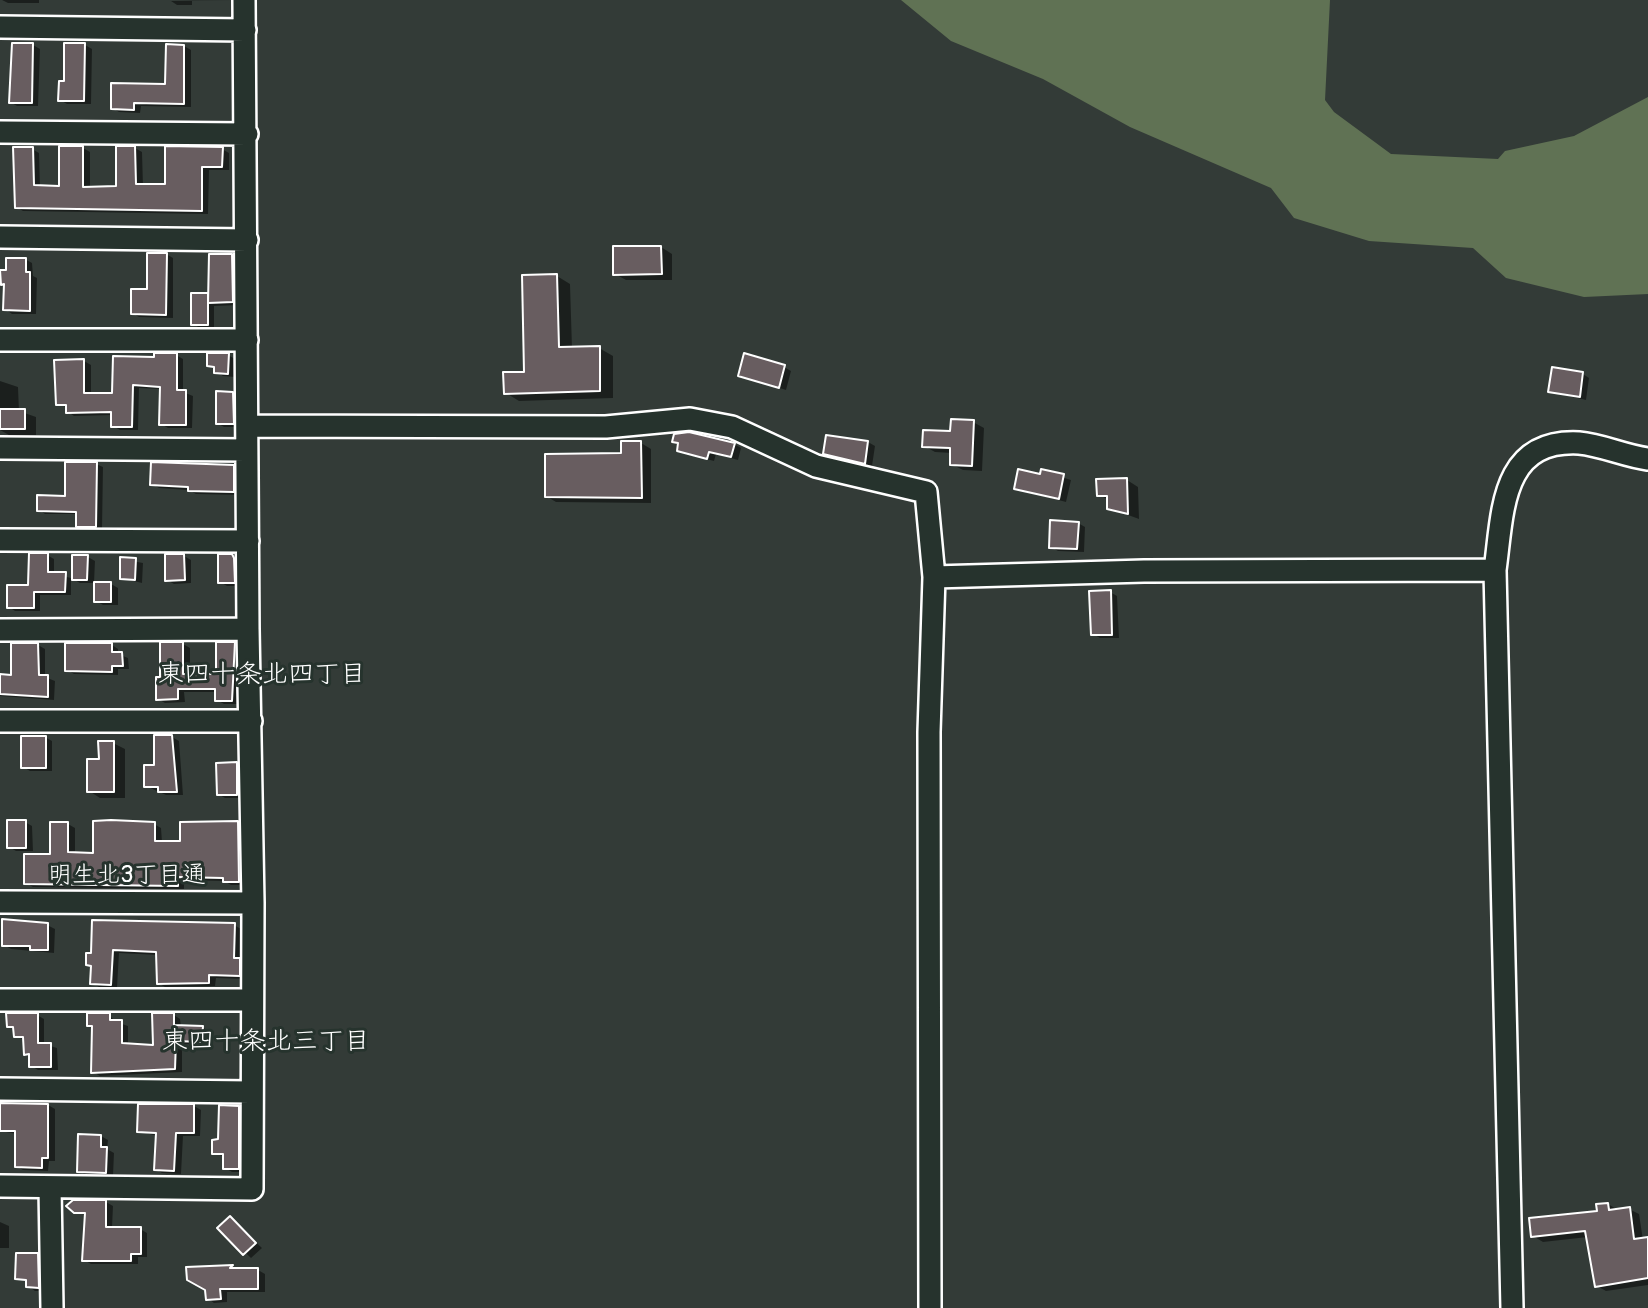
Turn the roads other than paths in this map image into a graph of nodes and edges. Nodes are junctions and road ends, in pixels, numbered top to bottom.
1 (244, 0) edge
2 (0, 27) edge
3 (245, 30) junction
4 (0, 132) edge
5 (247, 134) junction
6 (0, 237) edge
7 (247, 240) junction
8 (0, 340) edge
9 (247, 340) junction
10 (247, 426) junction
11 (0, 448) edge
12 (246, 450) junction
13 (1648, 459) edge
14 (0, 540) edge
15 (248, 541) junction
16 (1495, 570) junction
17 (934, 577) junction
18 (248, 629) junction
19 (0, 630) edge
20 (0, 721) edge
21 (251, 721) junction
22 (0, 902) edge
23 (253, 903) junction
24 (0, 1000) edge
25 (251, 1000) junction
26 (0, 1089) edge
27 (250, 1092) junction
28 (0, 1186) edge
29 (50, 1187) junction
30 (52, 1308) edge
31 (930, 1308) edge
32 (1512, 1308) edge

1 - 3 street
2 - 3 street
3 - 5 street
4 - 5 street
5 - 7 street
6 - 7 street
7 - 9 street
8 - 9 street
9 - 10 street
10 - 12 street
10 - 17 street
11 - 12 street
12 - 15 street
13 - 16 street
14 - 15 street
15 - 18 street
16 - 17 street
16 - 32 street
17 - 31 street
18 - 19 street
18 - 21 street
20 - 21 street
21 - 23 street
22 - 23 street, 明生北3丁目通
23 - 25 street
24 - 25 street
25 - 27 street
26 - 27 street
27 - 29 street
28 - 29 street
29 - 30 street

